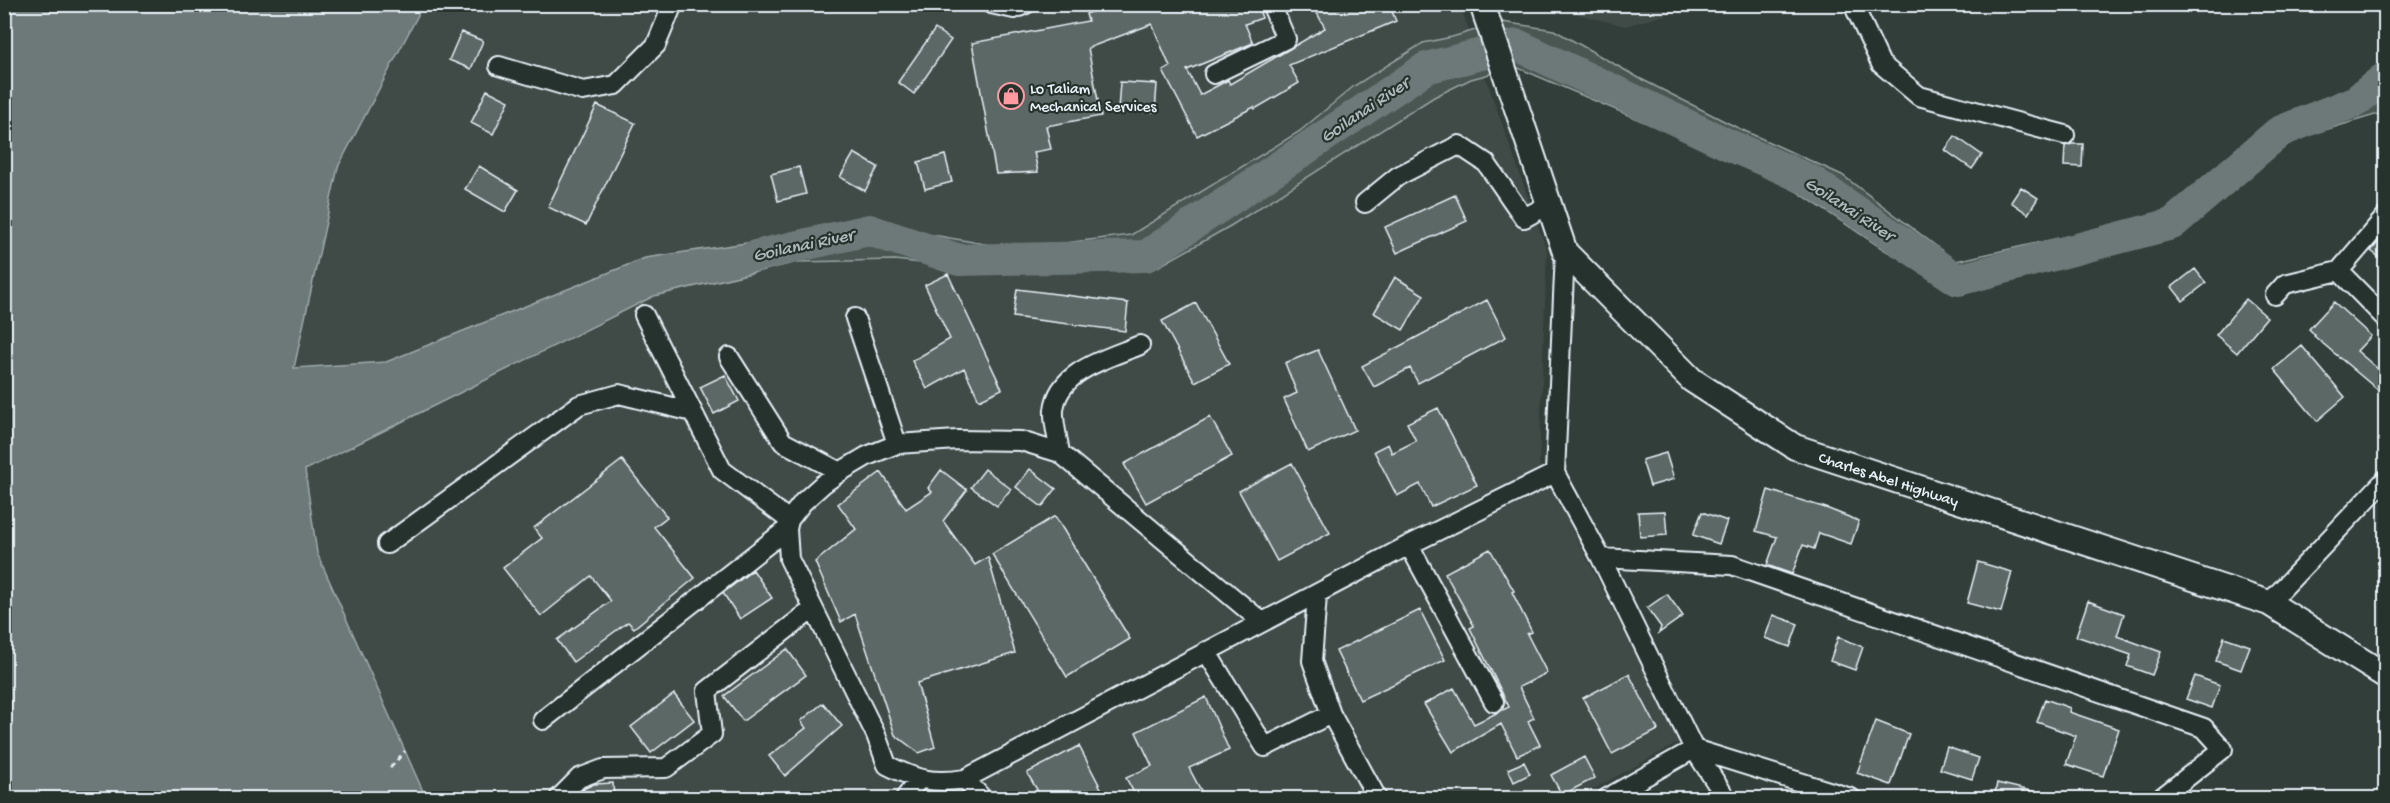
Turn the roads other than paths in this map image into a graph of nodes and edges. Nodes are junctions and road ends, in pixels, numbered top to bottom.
1 (673, 4) edge
2 (991, 4) edge
3 (1026, 4) edge
4 (1271, 4) edge
5 (1482, 4) edge
6 (1853, 4) edge
7 (499, 66) dead end
8 (1214, 74) dead end
9 (2065, 135) dead end
10 (1365, 203) dead end
11 (1550, 204) junction
12 (2385, 216) edge
13 (1565, 252) junction
14 (2338, 270) junction
15 (2275, 295) dead end
16 (644, 315) dead end
17 (855, 318) dead end
18 (2385, 319) edge
19 (1140, 345) dead end
20 (729, 357) dead end
21 (693, 412) junction
22 (897, 444) junction
23 (1060, 453) junction
24 (840, 472) junction
25 (1555, 473) junction
26 (2385, 479) edge
27 (788, 524) junction
28 (387, 544) dead end
29 (1409, 545) junction
30 (1601, 558) junction
31 (1317, 595) junction
32 (2270, 603) junction
33 (813, 609) junction
34 (1262, 622) junction
35 (1206, 651) junction
36 (2385, 676) edge
37 (1494, 702) dead end
38 (1331, 714) junction
39 (543, 720) dead end
40 (1694, 749) junction
41 (919, 779) junction
42 (965, 779) junction
43 (559, 798) edge
44 (905, 798) edge
45 (982, 798) edge
46 (1377, 798) edge
47 (1607, 798) edge
48 (1726, 798) edge
49 (1851, 798) edge
50 (2161, 798) edge

1 - 7 street
2 - 3 street
4 - 8 street
5 - 11 main road, Charles Abel Highway
6 - 9 street
10 - 11 street
11 - 13 main road, Charles Abel Highway
12 - 14 street
13 - 25 street
13 - 32 main road, Charles Abel Highway
14 - 15 street
14 - 18 street
16 - 21 street
17 - 22 street
19 - 23 street
20 - 24 street
21 - 27 street
21 - 28 street
22 - 23 street
22 - 24 street
23 - 34 street
24 - 27 street
25 - 29 street
25 - 30 street
26 - 32 street
27 - 33 street
27 - 39 street
29 - 31 street
29 - 37 street
30 - 40 street
30 - 50 street
31 - 34 street
31 - 38 street
32 - 36 main road, Charles Abel Highway
33 - 41 street
33 - 43 street
34 - 35 street
35 - 38 street
35 - 42 street
38 - 46 street
40 - 47 street
40 - 48 street
40 - 49 street
41 - 42 street
41 - 44 street
42 - 45 street

